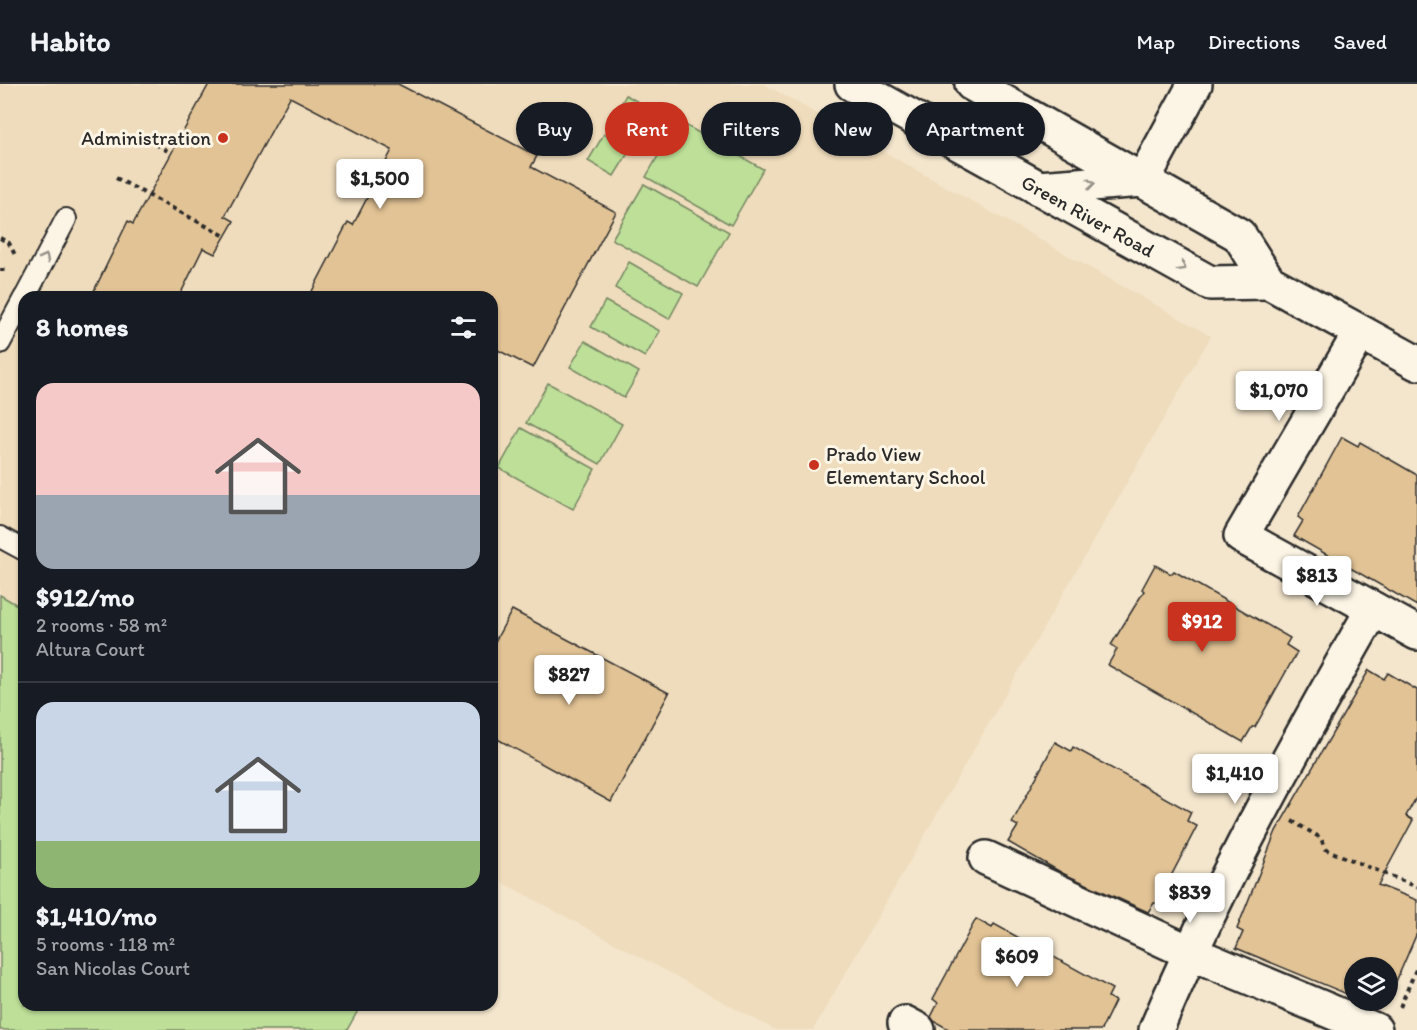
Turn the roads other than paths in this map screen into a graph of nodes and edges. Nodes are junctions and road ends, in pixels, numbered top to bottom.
1 (852, 84) edge
2 (972, 84) edge
3 (1195, 84) edge
4 (1143, 180) junction
5 (1038, 188) junction
6 (66, 219) dead end
7 (1269, 282) junction
8 (28, 291) edge
9 (18, 309) edge
10 (1360, 333) junction
11 (0, 343) edge
12 (1417, 363) edge
13 (0, 537) edge
14 (18, 547) edge
15 (1373, 609) junction
16 (1417, 633) edge
17 (986, 858) dead end
18 (1189, 952) junction
19 (1156, 1030) edge
20 (1375, 1030) edge

1 - 5 street, Green River Road
2 - 4 street
3 - 4 street
5 -> 4 street
4 - 7 street
5 -> 7 street, Green River Road
8 -> 6 lane
7 - 10 street
9 - 11 lane
10 - 12 street
10 - 15 street
13 - 14 lane
15 - 16 street
15 - 18 street
17 - 18 street
18 - 19 street
18 - 20 street

